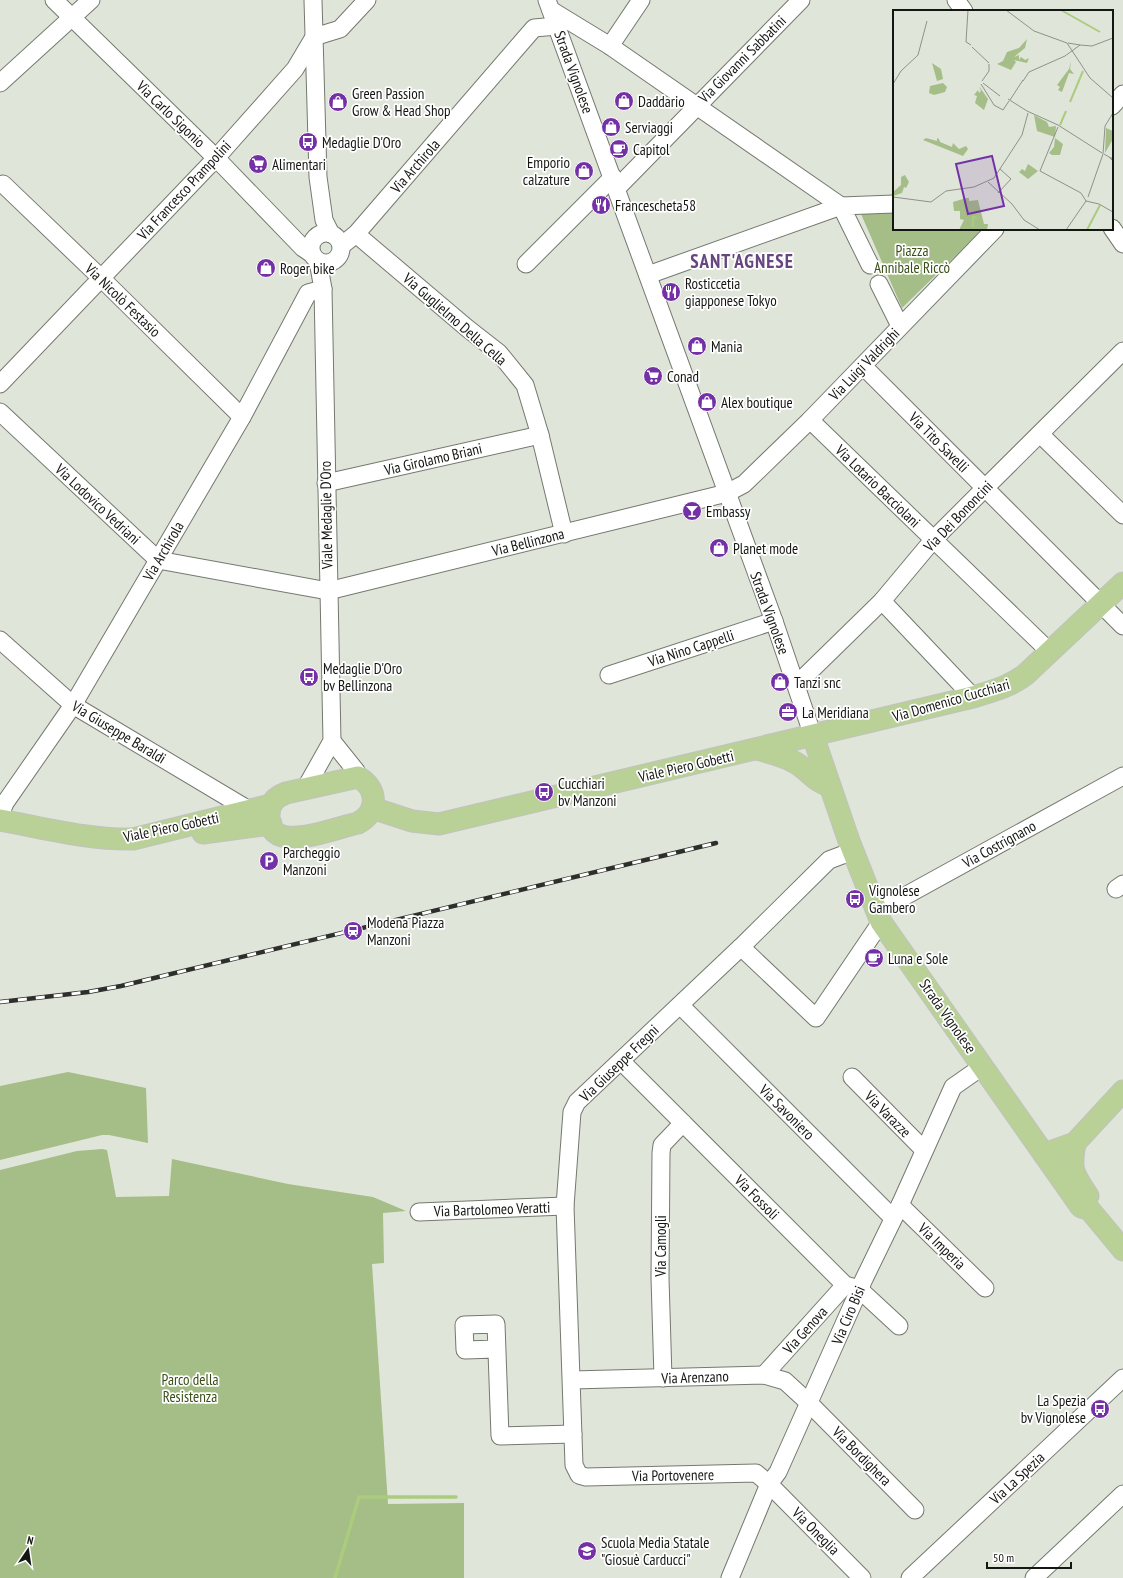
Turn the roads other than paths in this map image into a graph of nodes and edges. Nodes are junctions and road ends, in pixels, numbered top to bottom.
1 (54, 0) edge
2 (91, 0) edge
3 (313, 0) edge
4 (367, 0) edge
5 (641, 0) edge
6 (801, 0) edge
7 (956, 0) edge
8 (549, 5) edge
9 (963, 10) edge
10 (71, 18) junction
11 (557, 26) junction
12 (314, 37) junction
13 (610, 46) junction
14 (0, 83) edge
15 (1123, 94) edge
16 (1113, 105) edge
17 (696, 106) junction
18 (216, 158) junction
19 (615, 182) junction
20 (3, 184) dead end
21 (893, 204) edge
22 (841, 206) junction
23 (1113, 229) edge
24 (994, 230) edge
25 (356, 234) junction
26 (324, 244) junction
27 (1123, 244) edge
28 (526, 264) dead end
29 (870, 265) dead end
30 (648, 275) junction
31 (101, 278) junction
32 (879, 284) dead end
33 (323, 289) junction
34 (900, 326) junction
35 (1123, 351) edge
36 (862, 366) junction
37 (0, 384) edge
38 (0, 412) edge
39 (242, 417) junction
40 (810, 420) junction
41 (1040, 434) junction
42 (540, 435) junction
43 (326, 483) junction
44 (985, 488) junction
45 (727, 493) junction
46 (1123, 515) edge
47 (564, 534) junction
48 (933, 540) junction
49 (158, 560) junction
50 (1123, 583) edge
51 (328, 591) junction
52 (882, 601) junction
53 (1101, 603) junction
54 (774, 621) junction
55 (1123, 626) edge
56 (0, 640) edge
57 (1050, 652) junction
58 (609, 675) dead end
59 (796, 685) junction
60 (973, 697) junction
61 (73, 705) junction
62 (813, 736) junction
63 (332, 741) junction
64 (756, 749) junction
65 (1123, 776) edge
66 (358, 777) junction
67 (830, 786) junction
68 (305, 789) junction
69 (372, 808) junction
70 (249, 810) junction
71 (271, 814) junction
72 (0, 815) edge
73 (0, 820) edge
74 (0, 832) edge
75 (853, 851) junction
76 (878, 917) junction
77 (742, 947) junction
78 (680, 1005) junction
79 (621, 1061) junction
80 (983, 1066) junction
81 (852, 1077) dead end
82 (1123, 1090) edge
83 (683, 1124) junction
84 (1075, 1143) junction
85 (924, 1150) junction
86 (1044, 1154) junction
87 (566, 1206) junction
88 (1089, 1209) junction
89 (419, 1212) dead end
90 (897, 1212) junction
91 (1123, 1250) edge
92 (852, 1287) junction
93 (985, 1288) dead end
94 (899, 1326) dead end
95 (496, 1349) dead end
96 (764, 1375) junction
97 (663, 1378) junction
98 (572, 1380) junction
99 (1120, 1386) edge
100 (810, 1403) junction
101 (573, 1434) junction
102 (576, 1470) joint
103 (769, 1484) junction
104 (1123, 1494) edge
105 (915, 1510) dead end
106 (730, 1578) edge
107 (862, 1578) edge
108 (910, 1578) edge
109 (1034, 1578) edge

1 - 10 street, Via Carlo Sigonio
2 - 10 street
3 - 12 street, Viale Medaglie D'Oro
4 - 12 street
5 - 13 street
6 - 17 street, Via Giovanni Sabbatini
7 - 9 street
8 - 11 street, Strada Vignolese
8 - 13 street
10 - 14 street
10 - 18 street, Via Carlo Sigonio
11 - 19 street, Strada Vignolese
11 - 25 street, Via Archirola
12 - 18 street, Via Francesco Prampolini
12 - 26 street, Viale Medaglie D'Oro
13 - 17 street
15 - 16 street
17 - 19 street, Via Giovanni Sabbatini
17 - 22 street
18 - 26 street, Via Carlo Sigonio
18 - 31 street, Via Francesco Prampolini
19 - 28 street, Via Giovanni Sabbatini
19 - 30 street, Strada Vignolese
20 - 31 street, Via Nicolò Festasio
21 - 22 street
22 - 29 street
22 - 30 street
23 - 27 street
24 - 34 street, Via Luigi Valdrighi
25 - 26 street, Via Archirola
25 - 42 street, Via Guglielmo Della Cella
26 - 33 street, Viale Medaglie D'Oro
30 - 45 street, Strada Vignolese
31 - 37 street, Via Francesco Prampolini
31 - 39 street, Via Nicolò Festasio
32 - 34 street
33 - 39 street, Via Archirola
33 - 43 street, Viale Medaglie D'Oro
34 - 36 street, Via Luigi Valdrighi
35 - 41 street, Via Dei Bononcini
36 - 40 street, Via Luigi Valdrighi
36 - 44 street, Via Tito Savelli
38 - 49 street, Via Lodovico Vedriani
39 - 49 street, Via Archirola
40 - 45 street, Via Luigi Valdrighi
40 - 48 street, Via Lotario Bacciolani
41 - 44 street, Via Dei Bononcini
41 - 46 street
42 - 43 street, Via Girolamo Briani
42 - 47 street, Via Guglielmo Della Cella
43 - 51 street, Viale Medaglie D'Oro
44 - 48 street, Via Dei Bononcini
44 - 53 street, Via Tito Savelli
45 - 47 street, Via Bellinzona
45 - 54 street, Strada Vignolese
47 - 51 street, Via Bellinzona
48 - 52 street, Via Dei Bononcini
48 - 57 street, Via Lotario Bacciolani
49 - 51 street
49 - 61 street, Via Archirola
50 - 53 main road, Via Domenico Cucchiari
51 - 63 street, Viale Medaglie D'Oro
52 - 59 street, Via Dei Bononcini
52 - 60 street
53 - 55 street, Via Tito Savelli
53 - 57 main road, Via Domenico Cucchiari
54 - 58 street, Via Nino Cappelli
54 - 59 street, Strada Vignolese
56 - 61 street, Via Giuseppe Baraldi
57 - 60 main road, Via Domenico Cucchiari
59 - 62 street, Strada Vignolese
60 - 62 main road, Via Domenico Cucchiari
61 - 70 street, Via Giuseppe Baraldi
61 - 72 street, Via Archirola
62 - 64 main road, Viale Piero Gobetti
62 - 67 main road, Strada Vignolese
63 - 66 street
63 - 68 street
64 - 67 main road
64 - 69 main road, Viale Piero Gobetti
65 - 76 street, Via Costrignano
66 - 68 main road
66 - 69 main road
67 - 75 main road, Strada Vignolese
68 - 71 main road
69 - 71 main road
70 - 71 main road, Viale Piero Gobetti
70 - 73 main road, Viale Piero Gobetti
71 - 74 main road, Viale Piero Gobetti
75 - 76 main road, Strada Vignolese
75 - 77 street, Via Giuseppe Fregni
76 - 77 street
76 - 80 main road, Strada Vignolese
77 - 78 street, Via Giuseppe Fregni
78 - 79 street, Via Giuseppe Fregni
78 - 90 street, Via Savoniero
79 - 83 street, Via Fossoli
79 - 87 street, Via Giuseppe Fregni
80 - 85 street, Via Ciro Bisi
80 - 86 main road, Strada Vignolese
81 - 85 street, Via Varazze
82 - 84 main road
83 - 92 street, Via Fossoli
83 - 97 street, Via Camogli
84 - 86 main road
84 - 88 main road
85 - 90 street, Via Ciro Bisi
86 - 88 main road, Strada Vignolese
87 - 89 street, Via Bartolomeo Veratti
87 - 98 street, Via Giuseppe Fregni
88 - 91 main road, Strada Vignolese
90 - 92 street, Via Ciro Bisi
90 - 93 street, Via Imperia
92 - 94 street, Via Fossoli
92 - 96 street, Via Genova
92 - 100 street, Via Ciro Bisi
95 - 101 street
96 - 97 street, Via Arenzano
96 - 100 street, Via Arenzano
97 - 98 street, Via Arenzano
98 - 101 street, Via Giuseppe Fregni
99 - 108 street, Via La Spezia
100 - 103 street, Via Ciro Bisi
100 - 105 street, Via Bordighera
101 - 102 street, Via Giuseppe Fregni
102 - 103 street, Via Portovenere
103 - 106 street, Via Ciro Bisi
103 - 107 street, Via Oneglia
104 - 109 street

